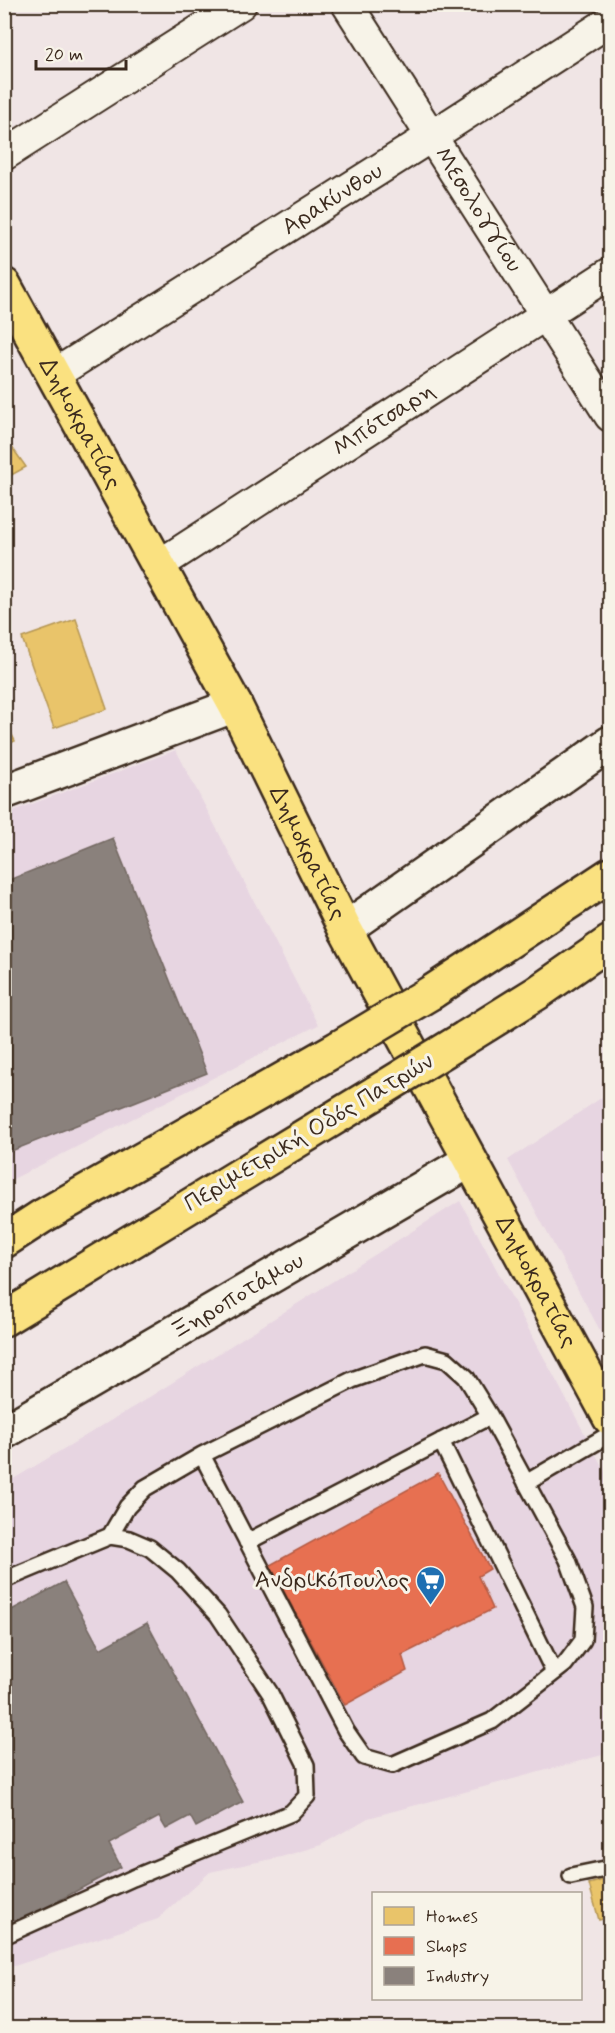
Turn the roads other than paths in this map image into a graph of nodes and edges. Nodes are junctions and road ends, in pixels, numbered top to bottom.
1 (241, 4) edge
2 (347, 4) edge
3 (610, 21) edge
4 (432, 136) junction
5 (4, 155) edge
6 (610, 273) edge
7 (4, 285) edge
8 (546, 315) junction
9 (55, 374) junction
10 (610, 416) edge
11 (159, 565) junction
12 (235, 705) junction
13 (610, 742) edge
14 (4, 792) edge
15 (610, 875) edge
16 (345, 928) junction
17 (610, 942) edge
18 (470, 1161) junction
19 (4, 1241) edge
20 (4, 1319) edge
21 (490, 1416) junction
22 (610, 1418) edge
23 (4, 1432) edge
24 (610, 1434) edge
25 (441, 1441) junction
26 (202, 1455) junction
27 (526, 1483) junction
28 (110, 1536) junction
29 (247, 1542) junction
30 (4, 1580) edge
31 (554, 1672) junction
32 (610, 1868) edge
33 (571, 1876) dead end
34 (4, 1936) edge

1 - 5 street
2 - 4 street, Μεσολογγίου
3 - 4 street, Αρακύνθου
4 - 8 street, Μεσολογγίου
4 - 9 street, Αρακύνθου
6 - 8 street, Μπότσαρη
7 - 9 main road, Δημοκρατίας
8 - 10 street, Μεσολογγίου
8 - 11 street, Μπότσαρη
9 - 11 main road, Δημοκρατίας
11 - 12 main road, Δημοκρατίας
12 - 14 street
12 - 16 main road, Δημοκρατίας
13 - 16 street
15 - 19 main road, bridge
16 - 18 main road, Δημοκρατίας
17 - 20 main road, Περιμετρική Οδός Πατρών, bridge
18 - 22 main road, Δημοκρατίας
18 - 23 street, Ξηροποτάμου
21 - 25 lane
21 - 26 lane
21 - 27 lane
24 - 27 lane
25 - 29 lane
25 - 31 lane
26 - 28 lane
26 - 29 lane
27 - 31 lane
28 - 30 lane
28 - 34 lane
29 - 31 lane
32 - 33 lane

